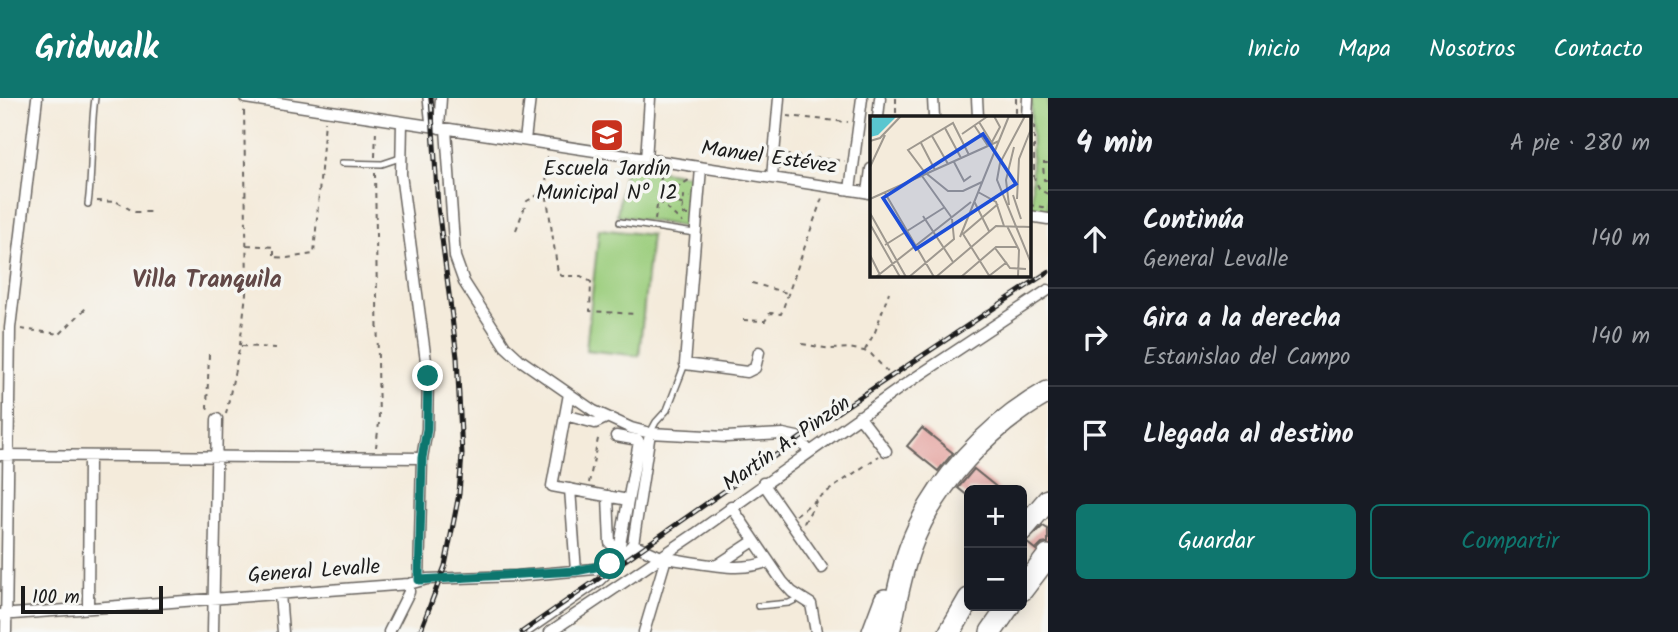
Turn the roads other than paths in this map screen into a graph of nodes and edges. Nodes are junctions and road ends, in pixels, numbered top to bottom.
1 (37, 98) edge
2 (95, 98) edge
3 (245, 98) edge
4 (426, 98) edge
5 (441, 98) edge
6 (530, 98) edge
7 (650, 98) edge
8 (779, 98) edge
9 (862, 98) edge
10 (880, 98) edge
11 (933, 98) edge
12 (977, 98) edge
13 (1028, 98) edge
14 (878, 116) edge
15 (934, 116) edge
16 (978, 116) edge
17 (1031, 120) edge
18 (402, 122) junction
19 (438, 128) junction
20 (525, 140) junction
21 (400, 158) junction
22 (646, 160) junction
23 (342, 163) dead end
24 (701, 170) junction
25 (772, 177) junction
26 (849, 190) junction
27 (870, 193) edge
28 (89, 202) road end
29 (1030, 216) edge
30 (1048, 219) edge
31 (620, 222) dead end
32 (695, 233) junction
33 (1048, 290) edge
34 (759, 352) dead end
35 (685, 363) junction
36 (1048, 392) edge
37 (569, 394) junction
38 (565, 415) junction
39 (859, 416) junction
40 (217, 419) road end
41 (601, 420) junction
42 (650, 433) junction
43 (616, 436) dead end
44 (809, 450) junction
45 (886, 451) road end
46 (4, 455) edge
47 (89, 457) junction
48 (217, 457) junction
49 (422, 458) junction
50 (763, 483) junction
51 (570, 489) junction
52 (608, 496) junction
53 (1048, 499) edge
54 (628, 500) junction
55 (731, 506) junction
56 (1027, 524) edge
57 (754, 541) junction
58 (633, 544) junction
59 (910, 547) junction
60 (621, 553) junction
61 (1048, 556) edge
62 (663, 557) junction
63 (768, 561) junction
64 (610, 564) junction
65 (716, 565) junction
66 (822, 568) dead end
67 (576, 571) junction
68 (414, 582) junction
69 (1027, 584) edge
70 (281, 594) junction
71 (797, 595) junction
72 (214, 600) junction
73 (758, 606) dead end
74 (88, 608) junction
75 (964, 608) edge
76 (1006, 611) edge
77 (1013, 611) edge
78 (3, 614) edge
79 (6, 632) edge
80 (213, 632) edge
81 (284, 632) edge
82 (389, 632) edge
83 (529, 632) edge
84 (550, 632) edge
85 (644, 632) edge
86 (816, 632) edge
87 (873, 632) edge
88 (889, 632) edge
89 (950, 632) edge
90 (991, 632) edge
91 (1003, 632) edge

1 - 46 street
2 - 28 lane
3 - 18 street, Manuel Estévez
4 - 19 lane
5 - 19 street
6 - 20 street
7 - 22 street
8 - 25 street
9 - 26 street
10 - 14 street
11 - 15 street
12 - 16 street
13 - 17 street
18 - 19 street, Manuel Estévez
18 - 21 street
19 - 20 street, Manuel Estévez
19 - 37 street
20 - 22 street, Manuel Estévez
21 - 23 lane
21 - 49 street
22 - 24 street, Manuel Estévez
24 - 25 street, Manuel Estévez
24 - 32 street
25 - 26 street, Manuel Estévez
26 - 27 street, Manuel Estévez
29 - 30 street
31 - 32 lane
32 - 35 street
33 - 39 street, Martín A. Pinzón
34 - 35 street
35 - 42 lane
36 - 59 highway
37 - 38 street
37 - 41 street
38 - 41 street
38 - 51 street
39 - 44 street, Martín A. Pinzón
39 - 45 street
40 - 48 street
41 - 42 street
42 - 44 street
42 - 58 street
43 - 54 street
44 - 50 street, Martín A. Pinzón
46 - 47 street
46 - 78 street
47 - 48 street
47 - 74 street
48 - 49 street
48 - 72 street
49 - 68 street
50 - 55 street, Martín A. Pinzón
50 - 66 street
51 - 52 street
51 - 67 street
52 - 54 street
52 - 60 street
53 - 56 highway
54 - 60 street
55 - 57 street
55 - 62 street, Martín A. Pinzón
57 - 63 street
57 - 65 street
58 - 60 street, General Levalle
58 - 62 street
59 - 87 highway
59 - 88 highway
60 - 64 street, General Levalle
61 - 69 highway
62 - 65 street
62 - 84 street, Martín A. Pinzón
62 - 85 street
63 - 65 street
63 - 71 street
64 - 67 street, General Levalle
64 - 83 lane
67 - 68 street, General Levalle
68 - 70 street, General Levalle
68 - 82 street
70 - 72 street, General Levalle
70 - 81 street
71 - 73 lane
71 - 86 street
72 - 74 street, General Levalle
72 - 80 street
74 - 78 street, General Levalle
75 - 89 highway
76 - 90 highway
77 - 91 highway
78 - 79 street

